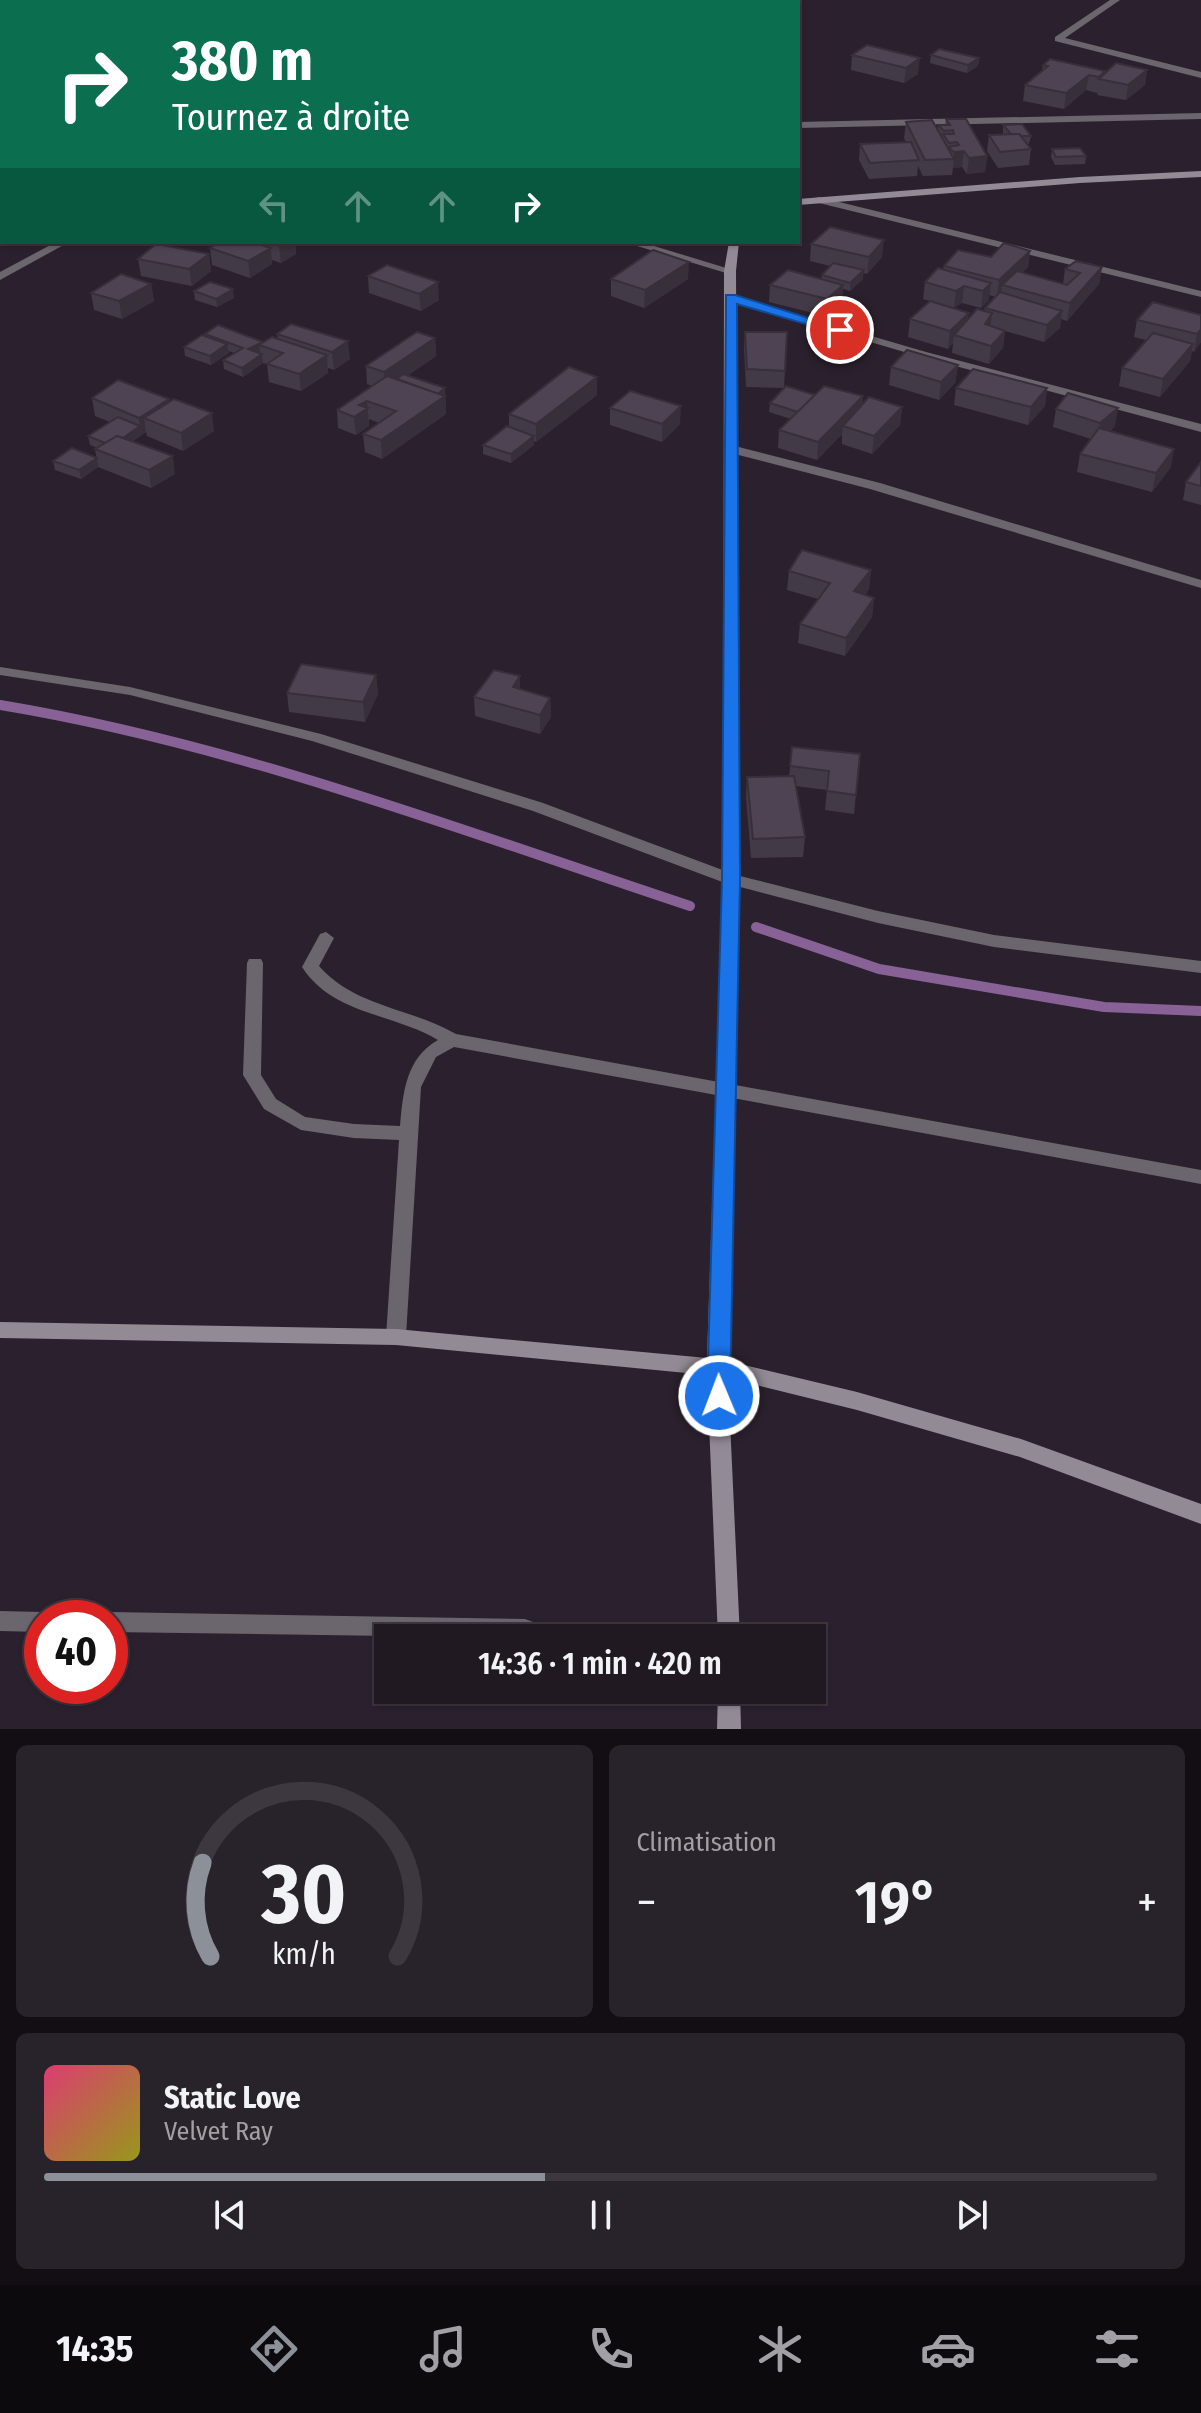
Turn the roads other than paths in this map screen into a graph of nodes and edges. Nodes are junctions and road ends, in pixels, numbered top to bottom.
1 (1116, 0) edge
2 (1201, 75) edge
3 (1201, 116) edge
4 (800, 125) edge
5 (1201, 174) edge
6 (819, 200) junction
7 (800, 202) edge
8 (60, 244) edge
9 (636, 244) edge
10 (734, 244) edge
11 (730, 271) junction
12 (0, 277) edge
13 (1201, 294) edge
14 (731, 298) junction
15 (1201, 428) edge
16 (731, 449) junction
17 (1201, 584) edge
18 (0, 671) edge
19 (731, 879) junction
20 (326, 938) dead end
21 (255, 963) dead end
22 (1201, 967) edge
23 (452, 1040) junction
24 (727, 1093) junction
25 (409, 1133) junction
26 (1201, 1177) edge
27 (0, 1330) edge
28 (396, 1337) junction
29 (717, 1367) junction
30 (1201, 1514) edge
31 (0, 1621) edge
32 (24, 1622) edge
33 (128, 1622) edge
34 (728, 1624) edge
35 (374, 1626) edge
36 (729, 1704) edge
37 (729, 1729) edge

1 - 2 street
3 - 4 street
5 - 6 street
6 - 7 street
6 - 13 street
8 - 12 street
9 - 11 street
10 - 11 street
11 - 14 street
14 - 15 street
14 - 16 street
16 - 17 street
16 - 19 street
18 - 19 street
19 - 22 street
19 - 24 street
20 - 23 street
21 - 25 street
23 - 24 street
23 - 25 street
24 - 26 street
24 - 29 street
25 - 28 street
27 - 28 street
28 - 29 street
29 - 30 street
29 - 34 street
31 - 32 street
33 - 35 street
36 - 37 street

